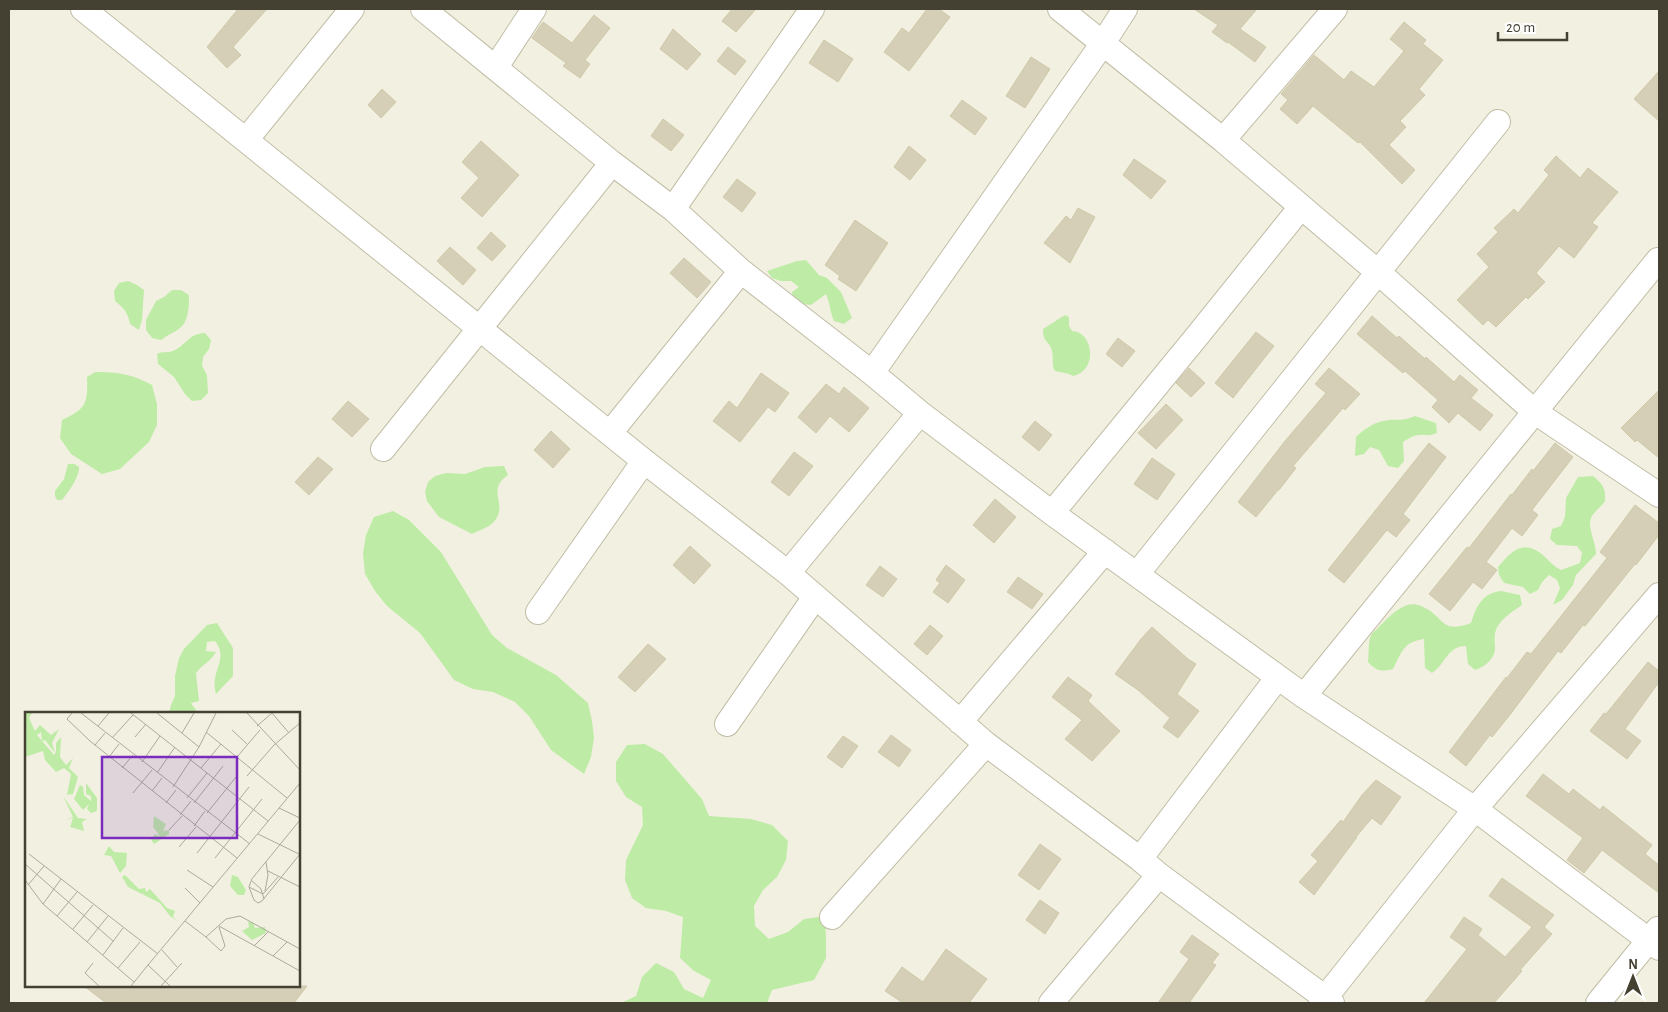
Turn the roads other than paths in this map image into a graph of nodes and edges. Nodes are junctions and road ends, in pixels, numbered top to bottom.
1 (83, 9) edge
2 (352, 9) edge
3 (423, 9) edge
4 (534, 9) edge
5 (812, 9) edge
6 (1060, 9) edge
7 (1125, 9) edge
8 (1335, 9) edge
9 (1103, 43) junction
10 (496, 67) junction
11 (1498, 122) dead end
12 (246, 140) junction
13 (1223, 140) junction
14 (612, 163) junction
15 (1301, 207) junction
16 (673, 209) junction
17 (1658, 260) edge
18 (741, 271) junction
19 (1379, 272) junction
20 (479, 328) junction
21 (872, 373) junction
22 (1535, 412) junction
23 (920, 413) junction
24 (610, 433) junction
25 (384, 449) dead end
26 (644, 460) junction
27 (1659, 495) edge
28 (1052, 513) junction
29 (1105, 551) junction
30 (788, 573) junction
31 (1137, 574) junction
32 (1659, 595) edge
33 (815, 597) junction
34 (538, 612) dead end
35 (1278, 676) junction
36 (1304, 696) junction
37 (960, 722) junction
38 (727, 724) dead end
39 (986, 744) junction
40 (1475, 809) junction
41 (1140, 859) junction
42 (1159, 875) junction
43 (832, 917) dead end
44 (1656, 939) edge
45 (1326, 1001) edge
46 (1051, 1003) edge
47 (1598, 1003) edge

1 - 12 street
2 - 12 street
3 - 10 street
4 - 10 street
5 - 16 street
6 - 9 street
7 - 9 street
8 - 13 street
9 - 13 street
9 - 21 street
10 - 14 street
11 - 19 street
12 - 20 street
13 - 15 street
14 - 16 street
14 - 20 street
15 - 19 street
15 - 28 street
16 - 18 street
17 - 22 street
18 - 21 street
18 - 24 street
19 - 22 street
19 - 31 street
20 - 24 street
20 - 25 street
21 - 23 street
22 - 27 street
22 - 36 street
23 - 28 street
23 - 30 street
24 - 26 street
26 - 30 street
26 - 34 street
28 - 29 street
29 - 31 street
29 - 37 street
30 - 33 street
31 - 35 street
32 - 40 street
33 - 37 street
33 - 38 street
35 - 36 street
35 - 41 street
36 - 40 street
37 - 39 street
39 - 41 street
39 - 43 street
40 - 44 street
40 - 45 street
41 - 42 street
42 - 45 street
42 - 46 street
44 - 47 street

